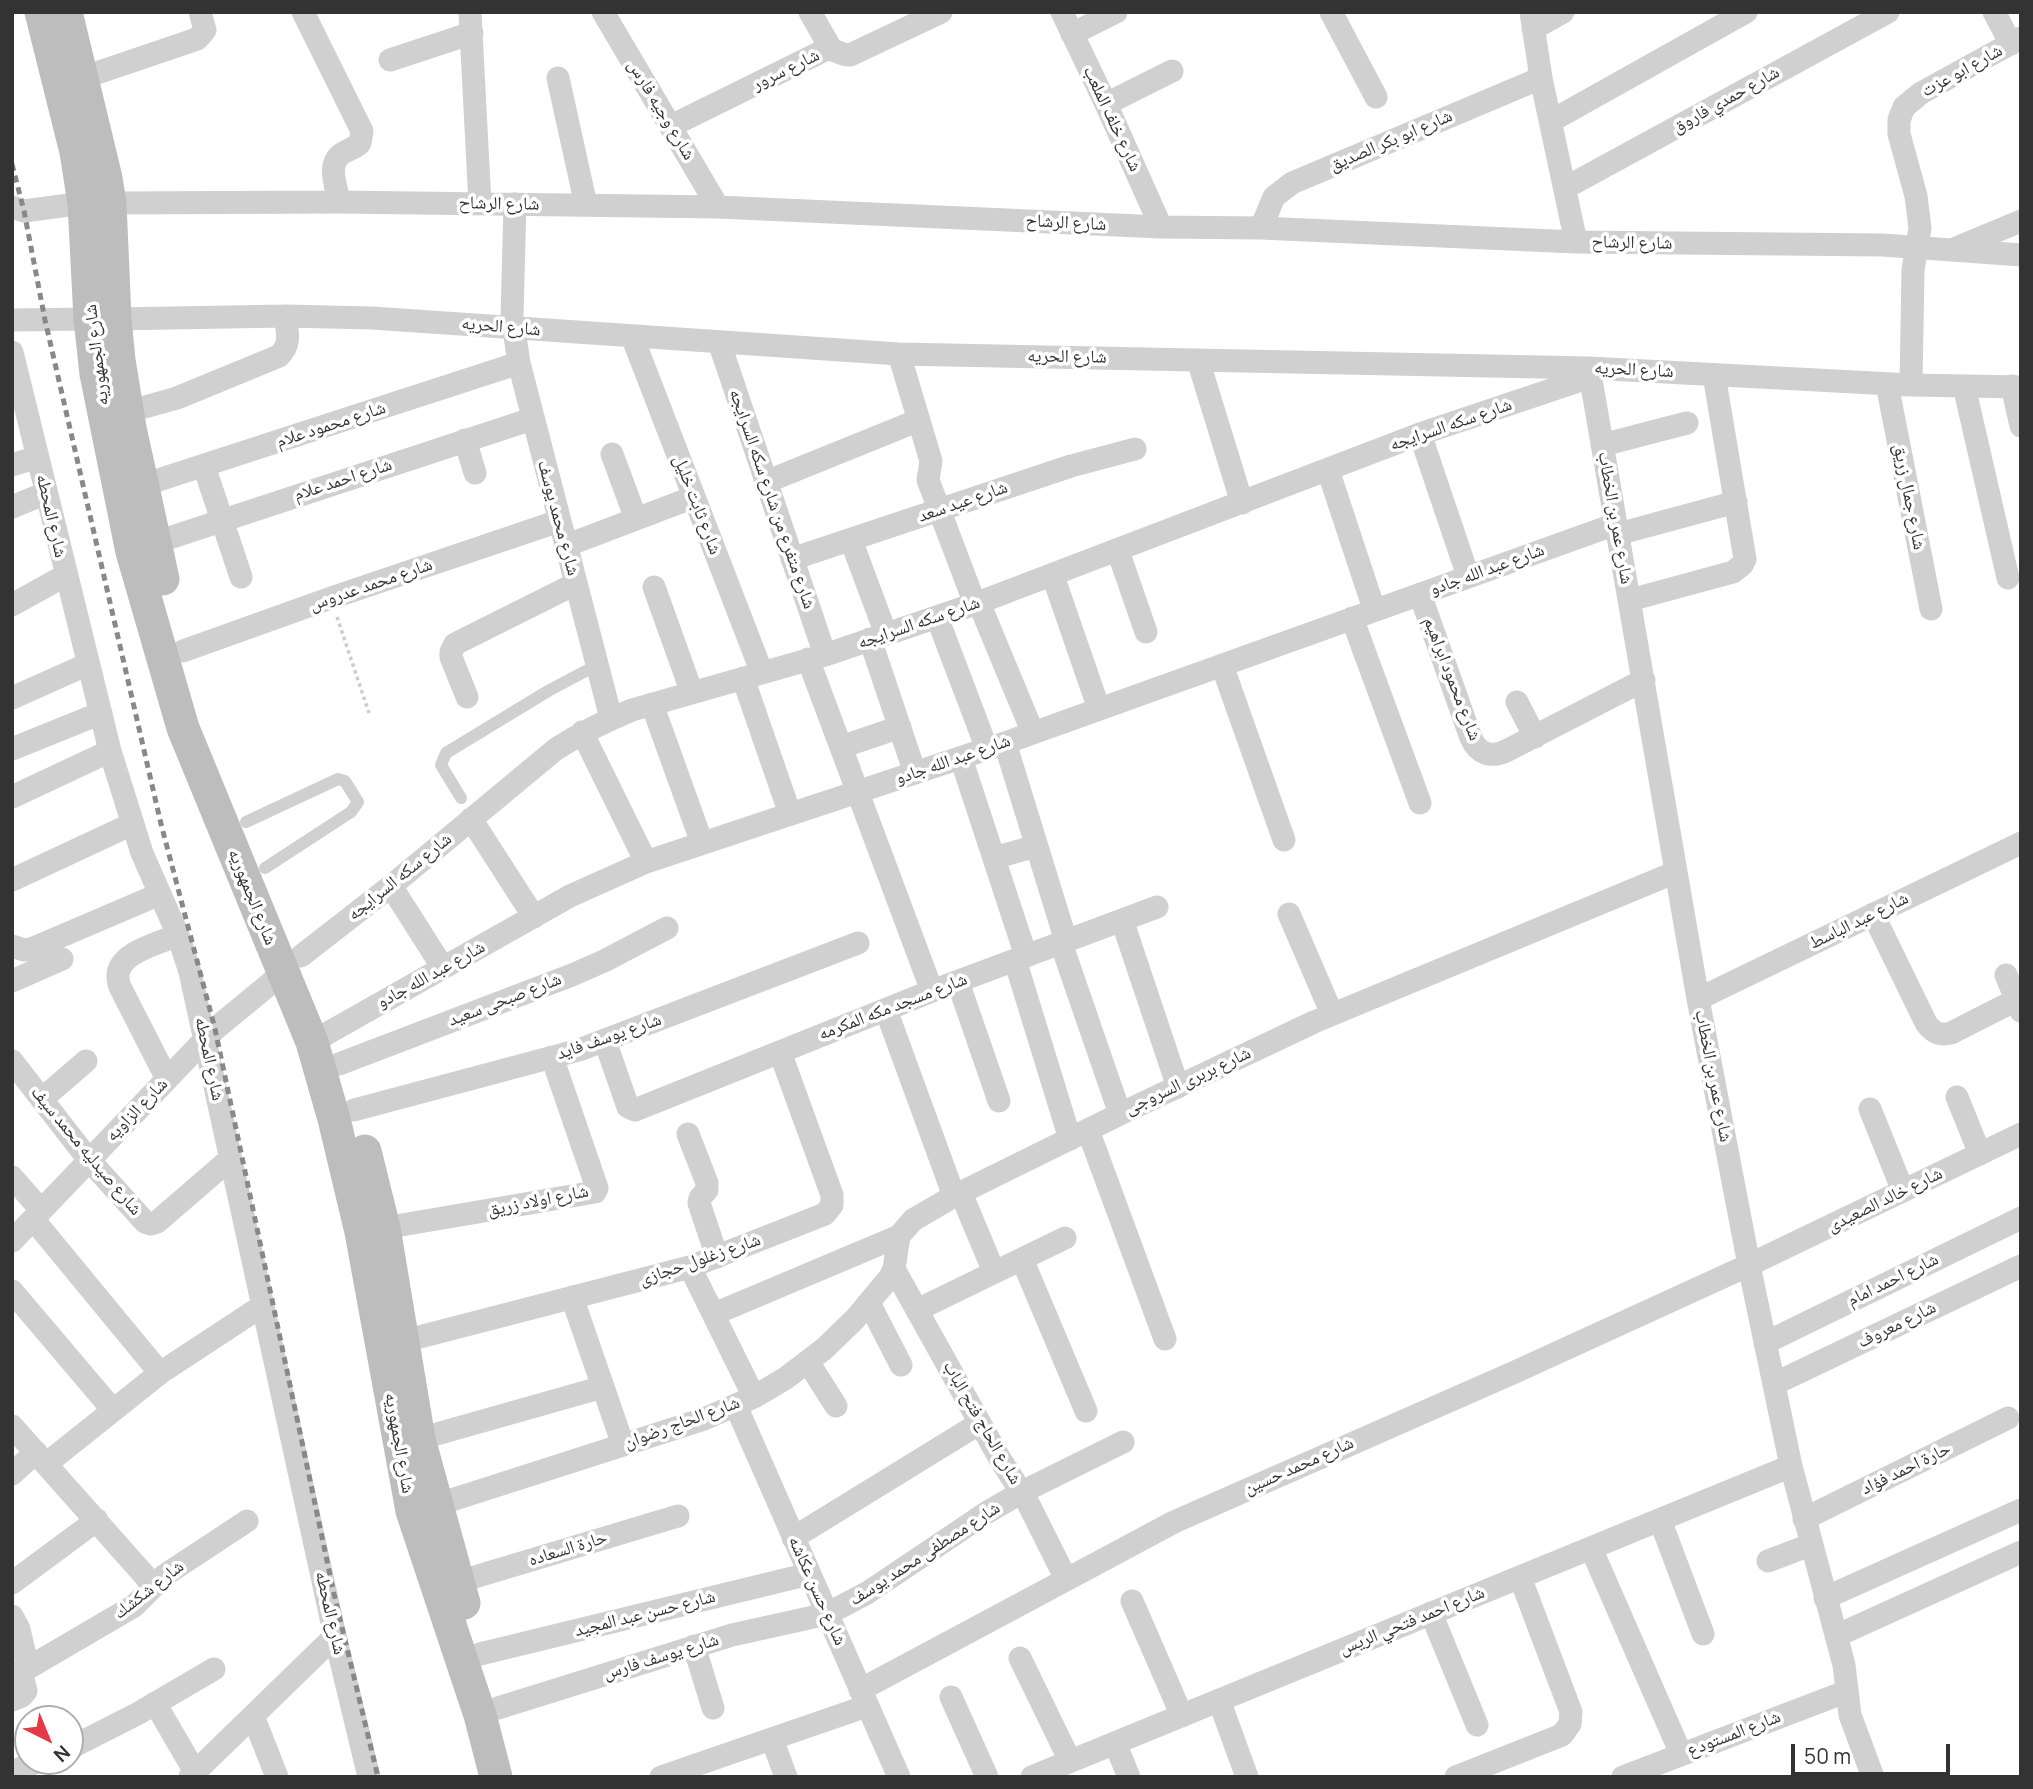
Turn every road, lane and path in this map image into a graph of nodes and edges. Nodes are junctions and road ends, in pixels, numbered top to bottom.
1 (41, 12) edge
2 (66, 12) edge
3 (201, 12) edge
4 (303, 12) edge
5 (603, 12) edge
6 (810, 12) edge
7 (941, 12) edge
8 (1062, 12) edge
9 (1116, 12) edge
10 (1331, 12) edge
11 (1563, 12) edge
12 (1745, 12) edge
13 (1888, 12) edge
14 (1994, 12) edge
15 (1532, 21) edge
16 (471, 23) edge
17 (1072, 34) junction
18 (2016, 41) edge
19 (831, 49) junction
20 (390, 60) dead end
21 (1172, 71) dead end
22 (82, 78) junction
23 (558, 78) dead end
24 (1541, 78) junction
25 (1376, 97) dead end
26 (1106, 104) junction
27 (1551, 121) junction
28 (671, 126) junction
29 (1565, 188) junction
30 (339, 202) junction
31 (97, 203) junction
32 (480, 204) junction
33 (515, 204) junction
34 (586, 205) junction
35 (12, 207) edge
36 (719, 207) junction
37 (2021, 220) edge
38 (1161, 227) junction
39 (1261, 228) junction
40 (1576, 242) junction
41 (1916, 247) junction
42 (1953, 249) junction
43 (2021, 255) edge
44 (285, 316) junction
45 (102, 319) junction
46 (12, 320) edge
47 (512, 322) junction
48 (632, 337) junction
49 (719, 342) junction
50 (12, 352) edge
51 (899, 354) junction
52 (1198, 360) junction
53 (519, 363) junction
54 (1590, 372) junction
55 (1714, 374) junction
56 (1911, 376) junction
57 (1886, 384) junction
58 (1964, 386) junction
59 (2016, 386) edge
60 (19, 407) edge
61 (127, 412) junction
62 (532, 419) junction
63 (919, 420) junction
64 (1687, 423) dead end
65 (2021, 426) edge
66 (1420, 434) junction
67 (465, 440) junction
68 (1602, 445) junction
69 (1135, 449) dead end
70 (612, 454) dead end
71 (37, 457) junction
72 (12, 465) edge
73 (204, 466) junction
74 (1328, 470) junction
75 (475, 472) dead end
76 (766, 482) junction
77 (143, 485) junction
78 (46, 493) junction
79 (694, 497) junction
80 (1736, 502) junction
81 (1241, 503) junction
82 (12, 507) edge
83 (938, 511) junction
84 (636, 519) junction
85 (222, 520) junction
86 (559, 522) junction
87 (1617, 529) junction
88 (850, 540) junction
89 (154, 543) junction
90 (565, 547) junction
91 (1118, 551) junction
92 (792, 559) junction
93 (66, 575) junction
94 (1053, 576) junction
95 (1468, 576) junction
96 (241, 577) dead end
97 (2008, 578) dead end
98 (575, 584) junction
99 (654, 587) dead end
100 (1420, 594) junction
101 (331, 598) junction
102 (1630, 600) junction
103 (977, 603) junction
104 (12, 605) edge
105 (1931, 609) dead end
106 (1374, 610) junction
107 (937, 617) junction
108 (1352, 618) junction
109 (1146, 632) dead end
110 (878, 637) junction
111 (183, 651) junction
112 (816, 657) junction
113 (88, 664) junction
114 (597, 665) junction
115 (1222, 665) junction
116 (752, 675) junction
117 (1644, 680) junction
118 (692, 692) junction
119 (467, 697) dead end
120 (12, 698) edge
121 (1517, 702) dead end
122 (652, 704) junction
123 (1099, 709) junction
124 (101, 713) junction
125 (369, 713) dead end
126 (611, 718) junction
127 (900, 727) junction
128 (582, 732) junction
129 (1033, 733) junction
130 (1535, 737) junction
131 (996, 746) junction
132 (841, 747) junction
133 (12, 749) edge
134 (110, 751) junction
135 (961, 758) junction
136 (915, 773) junction
137 (858, 792) junction
138 (12, 797) edge
139 (461, 798) dead end
140 (1420, 803) dead end
141 (790, 814) junction
142 (471, 819) junction
143 (246, 822) junction
144 (132, 824) junction
145 (1284, 840) dead end
146 (702, 843) junction
147 (2021, 843) edge
148 (1036, 846) junction
149 (994, 858) junction
150 (646, 862) junction
151 (265, 867) junction
152 (1676, 872) junction
153 (12, 880) edge
154 (391, 886) junction
155 (160, 894) junction
156 (1157, 907) dead end
157 (1289, 914) dead end
158 (1873, 914) junction
159 (534, 917) junction
160 (1122, 920) junction
161 (667, 928) dead end
162 (178, 935) junction
163 (1064, 942) junction
164 (858, 943) dead end
165 (12, 946) edge
166 (62, 958) dead end
167 (1021, 958) junction
168 (292, 965) junction
169 (443, 968) junction
170 (2007, 975) dead end
171 (12, 981) edge
172 (958, 982) junction
173 (932, 991) junction
174 (1698, 999) junction
175 (2019, 1006) edge
176 (886, 1010) junction
177 (1332, 1014) junction
178 (321, 1037) junction
179 (204, 1040) junction
180 (605, 1041) junction
181 (780, 1052) junction
182 (552, 1057) junction
183 (12, 1061) edge
184 (86, 1061) dead end
185 (339, 1064) junction
186 (167, 1079) junction
187 (1178, 1087) junction
188 (1957, 1097) dead end
189 (42, 1099) junction
190 (999, 1101) dead end
191 (1870, 1109) dead end
192 (354, 1110) junction
193 (1120, 1114) junction
194 (688, 1134) dead end
195 (1079, 1134) junction
196 (2021, 1134) edge
197 (1980, 1154) junction
198 (230, 1159) junction
199 (89, 1160) junction
200 (12, 1177) edge
201 (1903, 1191) junction
202 (957, 1194) junction
203 (37, 1215) junction
204 (2021, 1218) edge
205 (384, 1228) junction
206 (899, 1236) junction
207 (1065, 1238) dead end
208 (12, 1241) edge
209 (717, 1257) junction
210 (1022, 1259) junction
211 (1749, 1265) junction
212 (690, 1266) junction
213 (2021, 1266) edge
214 (894, 1269) junction
215 (994, 1272) junction
216 (12, 1291) edge
217 (572, 1297) junction
218 (869, 1303) junction
219 (262, 1306) junction
220 (917, 1310) junction
221 (714, 1314) junction
222 (1165, 1339) dead end
223 (404, 1341) junction
224 (1765, 1343) junction
225 (808, 1362) junction
226 (901, 1366) dead end
227 (160, 1373) junction
228 (1774, 1384) junction
229 (603, 1387) junction
230 (745, 1401) junction
231 (836, 1406) dead end
232 (112, 1409) junction
233 (1086, 1411) dead end
234 (2008, 1418) dead end
235 (980, 1423) junction
236 (12, 1426) edge
237 (419, 1439) junction
238 (1123, 1443) dead end
239 (623, 1445) junction
240 (41, 1458) junction
241 (1791, 1466) junction
242 (12, 1475) edge
243 (1022, 1492) junction
244 (436, 1505) junction
245 (2021, 1510) edge
246 (678, 1516) dead end
247 (1804, 1519) junction
248 (97, 1520) junction
249 (1660, 1520) junction
250 (247, 1521) dead end
251 (793, 1538) junction
252 (1810, 1545) junction
253 (1591, 1548) junction
254 (2021, 1552) edge
255 (1768, 1560) dead end
256 (809, 1574) junction
257 (1520, 1577) junction
258 (1066, 1579) junction
259 (458, 1582) junction
260 (12, 1583) edge
261 (154, 1586) junction
262 (1825, 1598) junction
263 (1132, 1601) dead end
264 (1431, 1613) junction
265 (827, 1614) junction
266 (12, 1616) edge
267 (1703, 1634) dead end
268 (335, 1636) junction
269 (1836, 1636) junction
270 (694, 1646) junction
271 (480, 1654) junction
272 (1020, 1658) dead end
273 (215, 1670) dead end
274 (20, 1671) edge
275 (1846, 1692) junction
276 (951, 1697) dead end
277 (864, 1698) junction
278 (12, 1700) edge
279 (1219, 1700) junction
280 (155, 1703) junction
281 (498, 1708) junction
282 (713, 1708) dead end
283 (253, 1716) junction
284 (1182, 1716) junction
285 (1477, 1725) dead end
286 (772, 1739) junction
287 (84, 1741) edge
288 (1115, 1743) junction
289 (1681, 1754) junction
290 (1070, 1761) junction
291 (201, 1772) edge
292 (686, 1773) edge
293 (277, 1777) edge
294 (369, 1777) edge
295 (496, 1777) edge
296 (516, 1777) edge
297 (661, 1777) edge
298 (786, 1777) edge
299 (899, 1777) edge
300 (987, 1777) edge
301 (1032, 1777) edge
302 (1129, 1777) edge
303 (1247, 1777) edge
304 (1456, 1777) edge
305 (1623, 1777) edge
306 (1873, 1777) edge

1 - 31 main road, شارع الجمهوريه
2 - 22 main road, شارع الجمهوريه
3 - 22 street
4 - 30 street
5 - 28 street, شارع وجيه فارس
6 - 19 street
7 - 19 street, شارع سرور
8 - 17 street, شارع خلف الملعب
9 - 17 street
10 - 25 street
11 - 15 street
12 - 27 street
13 - 29 street, شارع حمدي فاروق
14 - 18 street
15 - 24 street
16 - 20 street
16 - 32 street
17 - 26 street, شارع خلف الملعب
18 - 41 street, شارع ابو عزت
19 - 28 street, شارع سرور
21 - 26 street
22 - 31 main road, شارع الجمهوريه
23 - 34 street
24 - 27 street
24 - 39 street, شارع ابو بكر الصديق
26 - 38 street, شارع خلف الملعب
27 - 29 street
28 - 36 street, شارع وجيه فارس
29 - 40 street
30 - 31 street, شارع الرشاح
30 - 32 street, شارع الرشاح
31 - 35 street, شارع الرشاح
31 - 45 main road, شارع الجمهوريه
32 - 33 street, شارع الرشاح
33 - 34 street, شارع الرشاح
33 - 47 street, شارع محمد يوسف
34 - 36 street, شارع الرشاح
36 - 38 street, شارع الرشاح
37 - 42 street
38 - 39 street, شارع الرشاح
39 - 40 street, شارع الرشاح
40 - 41 street, شارع الرشاح
41 - 42 street, شارع الرشاح
41 - 56 street, شارع ابو عزت
42 - 43 street, شارع الرشاح
44 - 45 street, شارع الحريه
44 - 47 street, شارع الحريه
44 - 61 street
45 - 46 street, شارع الحريه
45 - 61 main road, شارع الجمهوريه
45 - 168 main road, شارع الجمهوريه
47 - 48 street, شارع الحريه
47 - 53 street, شارع محمد يوسف
48 - 49 street, شارع الحريه
48 - 79 street, شارع ثابت خليل
49 - 51 street, شارع الحريه
49 - 76 street, شارع متفرع من شارع سكه السرايجه
50 - 60 street, شارع المحطه
51 - 52 street, شارع الحريه
51 - 63 street
52 - 54 street, شارع الحريه
52 - 81 street
53 - 62 street, شارع محمد يوسف
53 - 73 street, شارع محمود علام
54 - 55 street, شارع الحريه
54 - 66 street, شارع سكه السرايجه
54 - 68 street, شارع عمر بن الخطاب
55 - 57 street, شارع الحريه
55 - 80 street
56 - 57 street, شارع الحريه
56 - 58 street, شارع الحريه
57 - 105 street, شارع جمال زريق
58 - 59 street, شارع الحريه
58 - 97 street
59 - 65 street
60 - 71 street, شارع المحطه
61 - 77 main road, شارع الجمهوريه
62 - 67 street, شارع احمد علام
62 - 86 street, شارع محمد يوسف
63 - 76 street
63 - 83 street
64 - 68 street
66 - 74 street, شارع سكه السرايجه
66 - 95 street
67 - 75 street
67 - 85 street, شارع احمد علام
68 - 87 street, شارع عمر بن الخطاب
69 - 83 street, شارع عيد سعد
70 - 84 street
71 - 72 street
71 - 78 street, شارع المحطه
73 - 77 street, شارع محمود علام
73 - 85 street
74 - 81 street, شارع سكه السرايجه
74 - 106 street
76 - 92 street, شارع متفرع من شارع سكه السرايجه
77 - 89 main road, شارع الجمهوريه
78 - 82 street
78 - 93 street, شارع المحطه
79 - 84 street
79 - 116 street, شارع ثابت خليل
80 - 87 street, شارع عبد الله جادو
80 - 102 street
81 - 91 street, شارع سكه السرايجه
83 - 88 street, شارع عيد سعد
83 - 103 street
84 - 90 street
85 - 89 street, شارع احمد علام
85 - 96 street
86 - 90 street, شارع محمد يوسف
86 - 101 street, شارع محمد عدروس
87 - 95 street, شارع عبد الله جادو
87 - 102 street, شارع عمر بن الخطاب
88 - 92 street, شارع عيد سعد
88 - 110 street
89 - 111 main road, شارع الجمهوريه
90 - 98 street, شارع محمد يوسف
91 - 94 street, شارع سكه السرايجه
91 - 109 street
92 - 112 street, شارع متفرع من شارع سكه السرايجه
93 - 104 street
93 - 113 street, شارع المحطه
94 - 103 street, شارع سكه السرايجه
94 - 123 street
95 - 100 street, شارع عبد الله جادو
98 - 114 street, شارع محمد يوسف
98 - 119 street
99 - 118 street
100 - 106 street, شارع عبد الله جادو
100 - 130 street, شارع محمود ابراهيم
101 - 111 street, شارع محمد عدروس
101 - 125 path
102 - 117 street, شارع عمر بن الخطاب
103 - 107 street, شارع سكه السرايجه
103 - 129 street
106 - 108 street, شارع عبد الله جادو
107 - 110 street, شارع سكه السرايجه
107 - 131 street
108 - 115 street, شارع عبد الله جادو
108 - 140 street
110 - 112 street, شارع سكه السرايجه
110 - 127 street
111 - 143 main road, شارع الجمهوريه
112 - 116 street, شارع سكه السرايجه
112 - 132 street, شارع متفرع من شارع سكه السرايجه
113 - 120 street
113 - 124 street, شارع المحطه
114 - 126 street, شارع محمد يوسف
114 - 139 lane
115 - 123 street, شارع عبد الله جادو
115 - 145 street
116 - 118 street, شارع سكه السرايجه
116 - 141 street, شارع ثابت خليل
117 - 130 street, شارع محمود ابراهيم
117 - 152 street, شارع عمر بن الخطاب
118 - 122 street, شارع سكه السرايجه
121 - 130 street
122 - 126 street, شارع سكه السرايجه
122 - 146 street
123 - 129 street, شارع عبد الله جادو
124 - 133 street
124 - 134 street, شارع المحطه
126 - 128 street, شارع سكه السرايجه
127 - 132 street
127 - 136 street
128 - 142 street, شارع سكه السرايجه
128 - 150 street
129 - 131 street, شارع عبد الله جادو
131 - 135 street, شارع عبد الله جادو
131 - 148 street
132 - 137 street, شارع متفرع من شارع سكه السرايجه
134 - 138 street
134 - 144 street, شارع المحطه
135 - 136 street, شارع عبد الله جادو
135 - 149 street
136 - 137 street, شارع عبد الله جادو
137 - 141 street, شارع عبد الله جادو
137 - 173 street, شارع متفرع من شارع سكه السرايجه
141 - 146 street, شارع عبد الله جادو
142 - 154 street, شارع سكه السرايجه
142 - 159 street
143 - 151 main road, شارع الجمهوريه
143 - 151 lane
144 - 153 street
144 - 155 street, شارع المحطه
146 - 150 street, شارع عبد الله جادو
147 - 158 street, شارع عبد الباسط
148 - 149 street
148 - 163 street
149 - 167 street
150 - 159 street, شارع عبد الله جادو
151 - 168 main road, شارع الجمهوريه
152 - 174 street, شارع عمر بن الخطاب
152 - 177 street, شارع بربرى السروجى
154 - 168 street, شارع سكه السرايجه
154 - 169 street
155 - 162 street, شارع المحطه
155 - 165 street
156 - 160 street, شارع مسجد مكه المكرمه
157 - 177 street
158 - 174 street, شارع عبد الباسط
158 - 175 street
159 - 169 street, شارع عبد الله جادو
160 - 163 street, شارع مسجد مكه المكرمه
160 - 187 street
161 - 185 street, شارع صبحى سعيد
162 - 179 street, شارع المحطه
162 - 186 street
163 - 167 street, شارع مسجد مكه المكرمه
163 - 193 street
164 - 180 street, شارع يوسف فايد
166 - 171 street
167 - 172 street, شارع مسجد مكه المكرمه
167 - 195 street
168 - 178 main road, شارع الجمهوريه
168 - 179 street, شارع سكه السرايجه
169 - 178 street, شارع عبد الله جادو
170 - 175 street
172 - 173 street, شارع مسجد مكه المكرمه
172 - 190 street
173 - 176 street, شارع مسجد مكه المكرمه
174 - 211 street, شارع عمر بن الخطاب
176 - 181 street, شارع مسجد مكه المكرمه
176 - 202 street
177 - 187 street, شارع بربرى السروجى
178 - 185 main road, شارع الجمهوريه
178 - 295 main road, شارع الجمهوريه
179 - 186 street, شارع الزاويه
179 - 198 street, شارع المحطه
180 - 181 street, شارع مسجد مكه المكرمه
180 - 182 street, شارع يوسف فايد
181 - 209 street, شارع زغلول حجازى
182 - 192 street, شارع يوسف فايد
182 - 205 street, شارع اولاد زريق
183 - 189 street, شارع صيدليه محمد سيف
184 - 189 street
185 - 192 main road, شارع الجمهوريه
186 - 199 street, شارع الزاويه
187 - 193 street, شارع بربرى السروجى
188 - 197 street
189 - 199 street, شارع صيدليه محمد سيف
191 - 201 street
192 - 205 main road, شارع الجمهوريه
193 - 195 street, شارع بربرى السروجى
194 - 209 street
195 - 202 street, شارع بربرى السروجى
195 - 222 street
196 - 197 street, شارع خالد الصعيدى
197 - 201 street, شارع خالد الصعيدى
198 - 199 street, شارع صيدليه محمد سيف
198 - 219 street, شارع المحطه
199 - 203 street, شارع الزاويه
200 - 203 street
201 - 211 street, شارع خالد الصعيدى
202 - 206 street, شارع بربرى السروجى
202 - 215 street
203 - 208 street, شارع الزاويه
203 - 227 street
204 - 224 street, شارع احمد امام
205 - 223 main road, شارع الجمهوريه
206 - 214 street, شارع الحاج رضوان
206 - 221 street, شارع بربرى السروجى
207 - 210 street
209 - 212 street, شارع زغلول حجازى
210 - 215 street
210 - 233 street
211 - 224 street, شارع عمر بن الخطاب
211 - 258 street, شارع محمد حسين
212 - 217 street, شارع زغلول حجازى
212 - 221 street, شارع حسن عكاشه
213 - 228 street, شارع معروف
214 - 218 street, شارع الحاج رضوان
214 - 220 street, شارع الحاج فتح الباب
215 - 220 street
216 - 232 street
217 - 223 street, شارع زغلول حجازى
217 - 229 street
218 - 225 street, شارع الحاج رضوان
218 - 226 street
219 - 227 street
219 - 268 street, شارع المحطه
220 - 235 street, شارع الحاج فتح الباب
221 - 230 street, شارع حسن عكاشه
223 - 237 main road, شارع الجمهوريه
224 - 228 street, شارع عمر بن الخطاب
225 - 230 street, شارع الحاج رضوان
225 - 231 street
227 - 232 street
228 - 241 street, شارع عمر بن الخطاب
229 - 237 street
229 - 239 street
230 - 239 street, شارع الحاج رضوان
230 - 251 street, شارع حسن عكاشه
232 - 240 street
234 - 247 street, حارة احمد فؤاد
235 - 243 street, شارع الحاج فتح الباب
235 - 251 street
236 - 240 street
237 - 244 main road, شارع الجمهوريه
238 - 243 street, شارع مصطفى محمد يوسف
239 - 244 street, شارع الحاج رضوان
240 - 242 street
240 - 248 street
241 - 247 street, شارع عمر بن الخطاب
241 - 249 street, شارع احمد فتحي الريس
243 - 258 street, شارع الحاج فتح الباب
243 - 265 street, شارع مصطفى محمد يوسف
244 - 259 main road, شارع الجمهوريه
245 - 262 street
246 - 259 street, حارة السعاده
247 - 252 street, شارع عمر بن الخطاب
248 - 260 street
248 - 261 street
249 - 253 street, شارع احمد فتحي الريس
249 - 267 street
250 - 261 street, شارع شكشك
251 - 256 street, شارع حسن عكاشه
252 - 255 street
252 - 262 street, شارع عمر بن الخطاب
253 - 257 street, شارع احمد فتحي الريس
253 - 289 street
254 - 269 street
256 - 265 street, شارع حسن عكاشه
256 - 271 street, شارع حسن عبد المجيد
257 - 264 street, شارع احمد فتحي الريس
257 - 304 street
258 - 277 street, شارع محمد حسين
259 - 271 main road, شارع الجمهوريه
261 - 274 street, شارع شكشك
262 - 269 street, شارع عمر بن الخطاب
263 - 284 street
264 - 279 street, شارع احمد فتحي الريس
264 - 285 street
265 - 270 street, شارع يوسف فارس
265 - 277 street, شارع حسن عكاشه
266 - 274 street
268 - 283 street
268 - 294 street, شارع المحطه
269 - 275 street, شارع عمر بن الخطاب
270 - 281 street, شارع يوسف فارس
270 - 282 street
271 - 281 main road, شارع الجمهوريه
272 - 290 street
273 - 280 street
274 - 278 street
275 - 289 street, شارع المستودع
275 - 306 street, شارع عمر بن الخطاب
276 - 300 street
277 - 286 street, شارع محمد حسين
277 - 299 street, شارع حسن عكاشه
279 - 284 street, شارع احمد فتحي الريس
279 - 303 street
280 - 287 street
280 - 291 street
281 - 296 main road, شارع الجمهوريه
283 - 291 street
283 - 293 street
284 - 288 street, شارع احمد فتحي الريس
286 - 292 street, شارع محمد حسين
286 - 298 street
288 - 290 street, شارع احمد فتحي الريس
288 - 302 street
289 - 305 street, شارع المستودع
290 - 301 street, شارع احمد فتحي الريس
292 - 297 street, شارع محمد حسين

